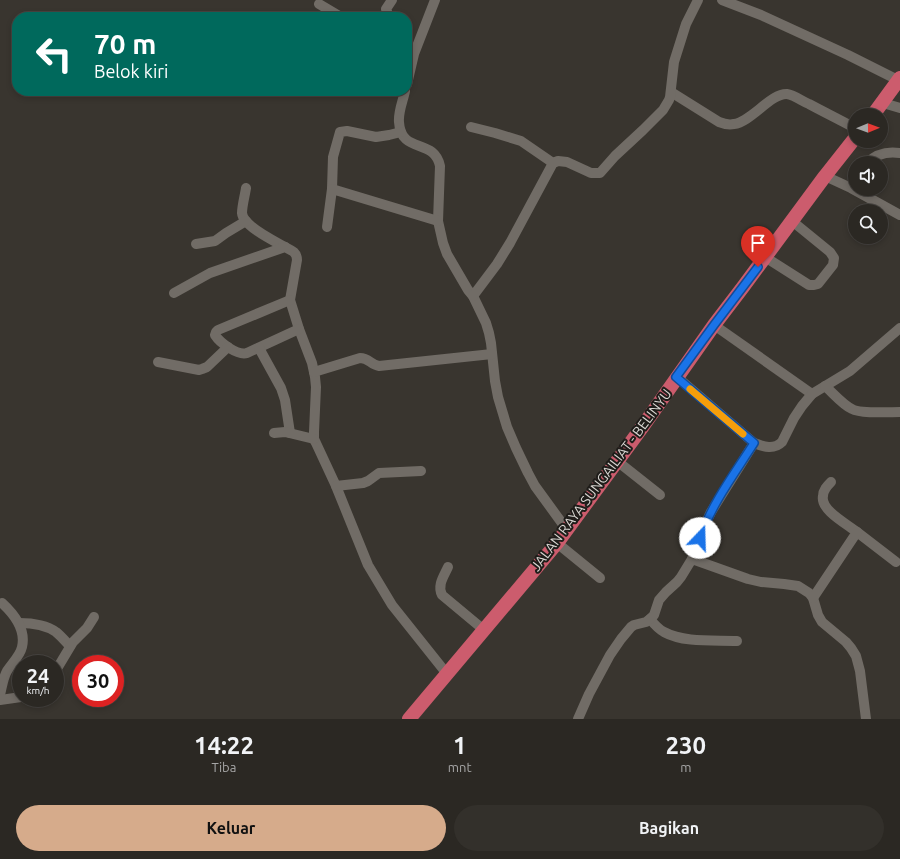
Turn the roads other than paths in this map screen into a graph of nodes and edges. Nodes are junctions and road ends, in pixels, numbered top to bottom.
1 (392, 0) edge
2 (435, 0) edge
3 (698, 0) edge
4 (722, 0) edge
5 (320, 4) dead end
6 (333, 12) edge
7 (386, 12) edge
8 (412, 50) edge
9 (900, 80) edge
10 (671, 92) junction
11 (404, 96) edge
12 (883, 103) junction
13 (879, 108) edge
14 (900, 108) edge
15 (848, 124) edge
16 (472, 127) dead end
17 (401, 132) junction
18 (848, 147) edge
19 (900, 153) edge
20 (877, 156) edge
21 (553, 163) junction
22 (825, 176) junction
23 (848, 183) edge
24 (246, 188) dead end
25 (332, 189) junction
26 (871, 196) edge
27 (900, 215) edge
28 (438, 221) junction
29 (792, 221) junction
30 (246, 222) junction
31 (327, 227) dead end
32 (196, 244) dead end
33 (285, 247) junction
34 (765, 257) junction
35 (174, 293) dead end
36 (473, 296) junction
37 (290, 300) junction
38 (714, 325) junction
39 (900, 328) edge
40 (299, 329) junction
41 (228, 347) junction
42 (259, 348) junction
43 (492, 354) junction
44 (158, 362) dead end
45 (314, 372) junction
46 (676, 377) junction
47 (825, 386) junction
48 (812, 394) junction
49 (900, 412) edge
50 (274, 433) dead end
51 (290, 433) junction
52 (314, 438) junction
53 (754, 443) junction
54 (617, 461) junction
55 (421, 471) dead end
56 (831, 482) dead end
57 (336, 486) junction
58 (660, 495) dead end
59 (567, 530) junction
60 (857, 532) junction
61 (557, 543) junction
62 (692, 559) junction
63 (896, 562) dead end
64 (448, 566) dead end
65 (600, 578) dead end
66 (813, 598) junction
67 (2, 603) dead end
68 (94, 618) dead end
69 (650, 619) junction
70 (19, 623) junction
71 (484, 630) junction
72 (737, 641) dead end
73 (70, 646) junction
74 (64, 656) edge
75 (447, 674) junction
76 (0, 695) edge
77 (12, 698) edge
78 (0, 700) edge
79 (409, 719) edge
80 (578, 719) edge
81 (866, 719) edge

1 - 7 street
2 - 8 street
3 - 10 street
4 - 9 street
5 - 6 street
9 - 12 highway
10 - 15 street
10 - 21 street
11 - 17 street
12 - 13 highway
12 - 14 street
16 - 21 street
17 - 25 street
17 - 28 street
18 - 22 highway, JALAN RAYA SUNGAILIAT - BELINYU
19 - 20 street
21 - 36 street
22 - 23 street
22 - 29 highway, JALAN RAYA SUNGAILIAT - BELINYU
24 - 30 street
25 - 28 street
25 - 31 street
26 - 27 street
28 - 36 street
29 - 34 highway, JALAN RAYA SUNGAILIAT - BELINYU
29 - 34 street
30 - 32 street
30 - 33 street
33 - 35 street
33 - 37 street
34 - 38 highway, JALAN RAYA SUNGAILIAT - BELINYU
36 - 43 street
37 - 40 street
37 - 41 street
38 - 46 highway, JALAN RAYA SUNGAILIAT - BELINYU
38 - 48 street
39 - 47 street
40 - 42 street
40 - 45 street
41 - 42 street
41 - 44 street
42 - 51 street
43 - 45 street
43 - 59 street
45 - 52 street
46 - 53 street
46 - 54 highway, JALAN RAYA SUNGAILIAT - BELINYU
47 - 48 street
47 - 49 street
48 - 53 street
50 - 51 street
51 - 52 street
52 - 57 street
53 - 62 street
54 - 58 street
54 - 59 highway, JALAN RAYA SUNGAILIAT - BELINYU
55 - 57 street
56 - 60 street
57 - 75 street
59 - 61 highway, JALAN RAYA SUNGAILIAT - BELINYU
60 - 63 street
60 - 66 street
61 - 65 street
61 - 71 highway, JALAN RAYA SUNGAILIAT - BELINYU
62 - 66 street
62 - 69 street
64 - 71 street
66 - 81 street
67 - 70 street
68 - 73 street
69 - 72 street
69 - 80 street
70 - 73 street
70 - 76 street
71 - 75 highway, JALAN RAYA SUNGAILIAT - BELINYU
73 - 74 street
75 - 79 highway, JALAN RAYA SUNGAILIAT - BELINYU
77 - 78 street

